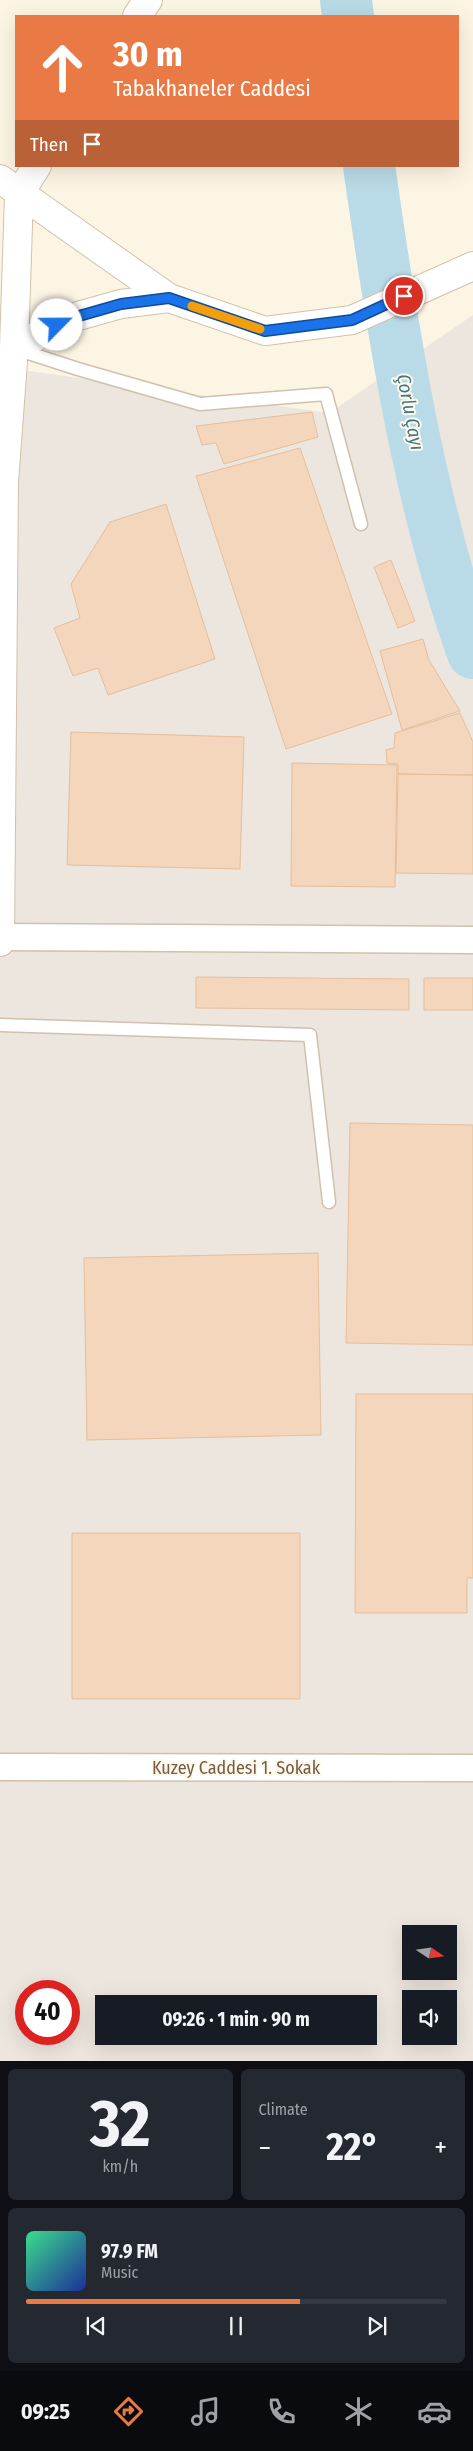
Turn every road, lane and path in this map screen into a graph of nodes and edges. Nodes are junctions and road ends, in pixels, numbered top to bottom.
1 (148, 0) edge
2 (138, 15) edge
3 (37, 167) edge
4 (10, 186) edge
5 (473, 266) edge
6 (169, 298) junction
7 (14, 348) junction
8 (3, 445) edge
9 (2, 483) edge
10 (361, 524) dead end
11 (2, 566) edge
12 (0, 937) edge
13 (473, 940) edge
14 (0, 942) edge
15 (0, 1025) edge
16 (330, 1202) dead end
17 (0, 1767) edge
18 (473, 1768) edge

1 - 2 street
3 - 4 street
4 - 6 street
4 - 7 street
5 - 6 street
6 - 7 street
7 - 8 street
7 - 10 lane
8 - 9 street
9 - 11 street
11 - 12 street
12 - 13 street
12 - 14 street
15 - 16 lane
17 - 18 street, Kuzey Caddesi 1. Sokak

